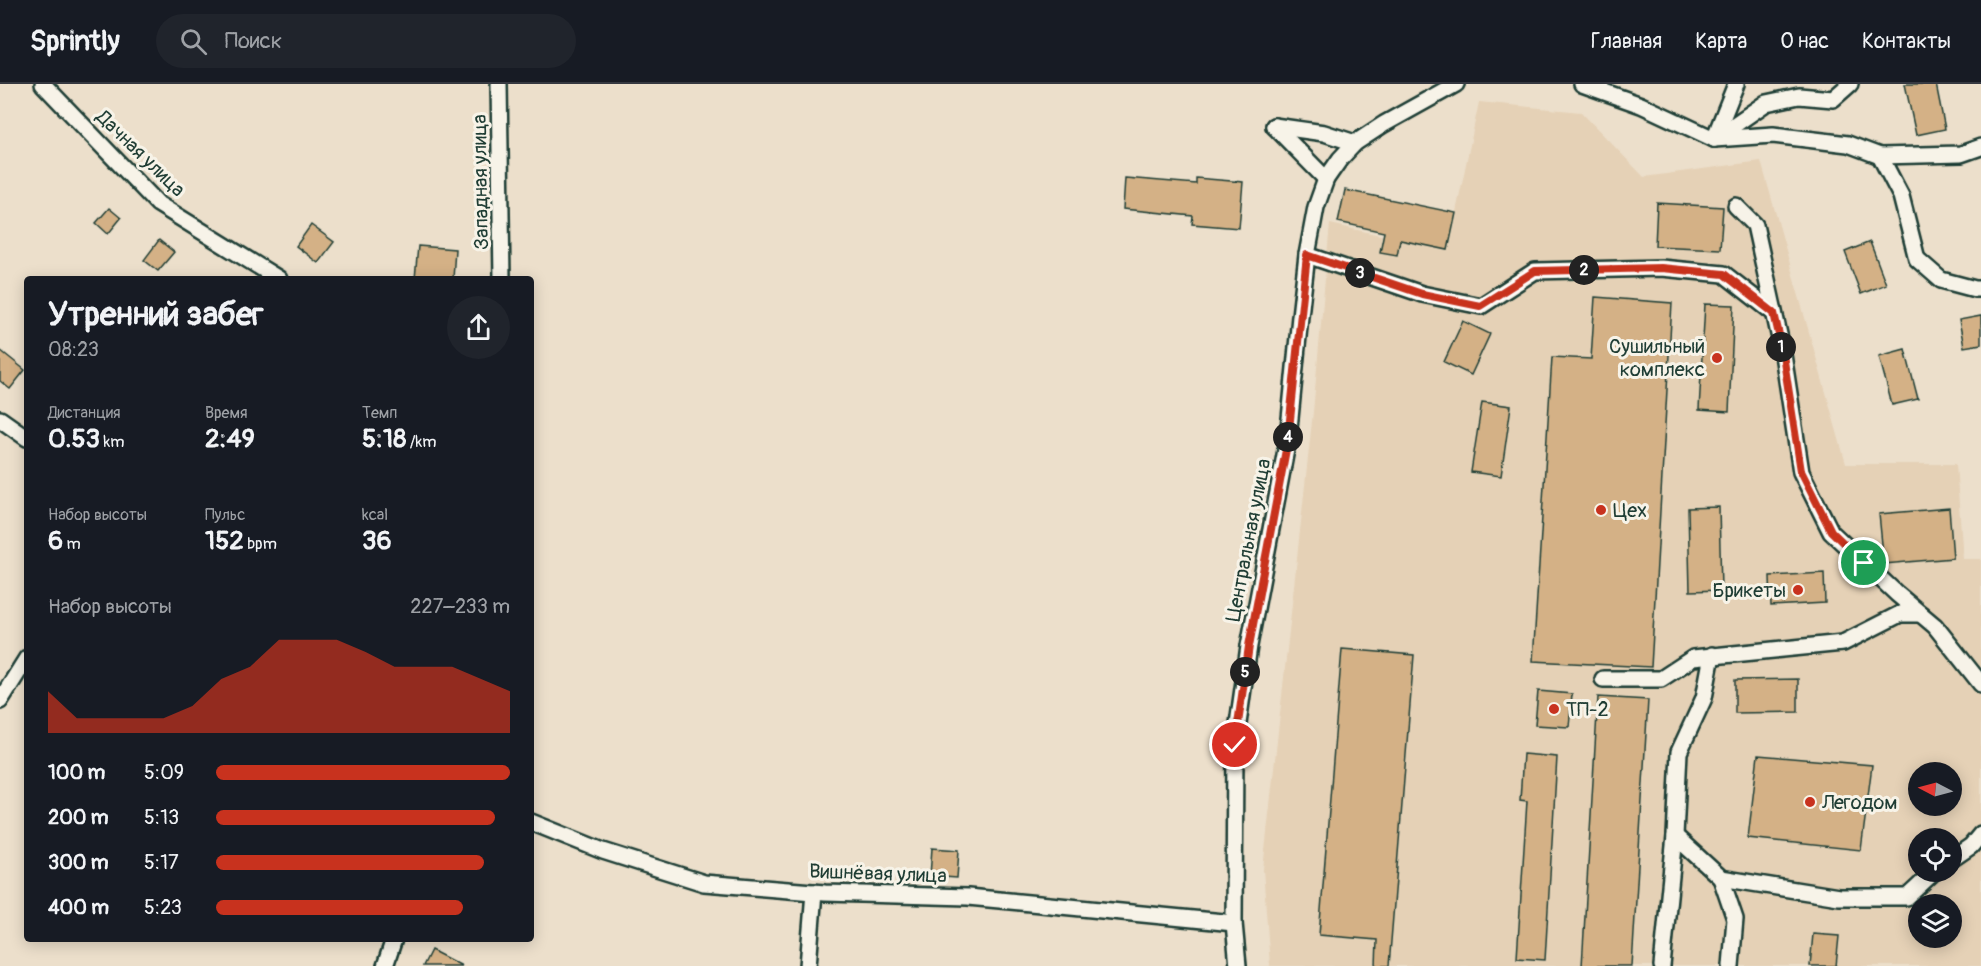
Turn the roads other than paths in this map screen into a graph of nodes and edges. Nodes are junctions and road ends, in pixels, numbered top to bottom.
1 (43, 84) edge
2 (499, 84) edge
3 (1456, 84) edge
4 (1582, 84) edge
5 (1736, 84) edge
6 (1850, 84) edge
7 (1714, 139) junction
8 (1355, 143) junction
9 (1981, 147) edge
10 (1880, 156) junction
11 (1326, 179) junction
12 (1736, 206) dead end
13 (1307, 255) junction
14 (274, 276) edge
15 (502, 276) edge
16 (1981, 288) edge
17 (1774, 313) junction
18 (0, 419) edge
19 (24, 436) edge
20 (1921, 614) junction
21 (1712, 655) junction
22 (24, 663) edge
23 (1603, 679) dead end
24 (1981, 684) edge
25 (0, 701) edge
26 (534, 823) edge
27 (1981, 834) edge
28 (1676, 836) junction
29 (1962, 852) edge
30 (1721, 878) junction
31 (1923, 882) edge
32 (814, 892) junction
33 (1234, 923) junction
34 (393, 942) edge
35 (385, 966) edge
36 (808, 966) edge
37 (1238, 966) edge
38 (1662, 966) edge
39 (1731, 966) edge

1 - 14 street, Дачная улица
2 - 15 street, Западная улица
3 - 8 street, Центральная улица
4 - 7 street
5 - 7 street
6 - 7 street
7 - 10 street
8 - 11 street, Центральная улица
8 - 11 street
9 - 10 street
10 - 16 street
11 - 13 street, Центральная улица
12 - 17 street
13 - 17 street
13 - 33 street, Центральная улица
17 - 20 street
18 - 19 street
20 - 21 street
20 - 24 street
21 - 23 street
21 - 28 street
22 - 25 street
26 - 32 street, Вишнёвая улица
27 - 29 street
28 - 30 street
28 - 38 street
30 - 31 street
30 - 39 street
32 - 33 street, Вишнёвая улица
32 - 36 street
33 - 37 street, Центральная улица
34 - 35 street

